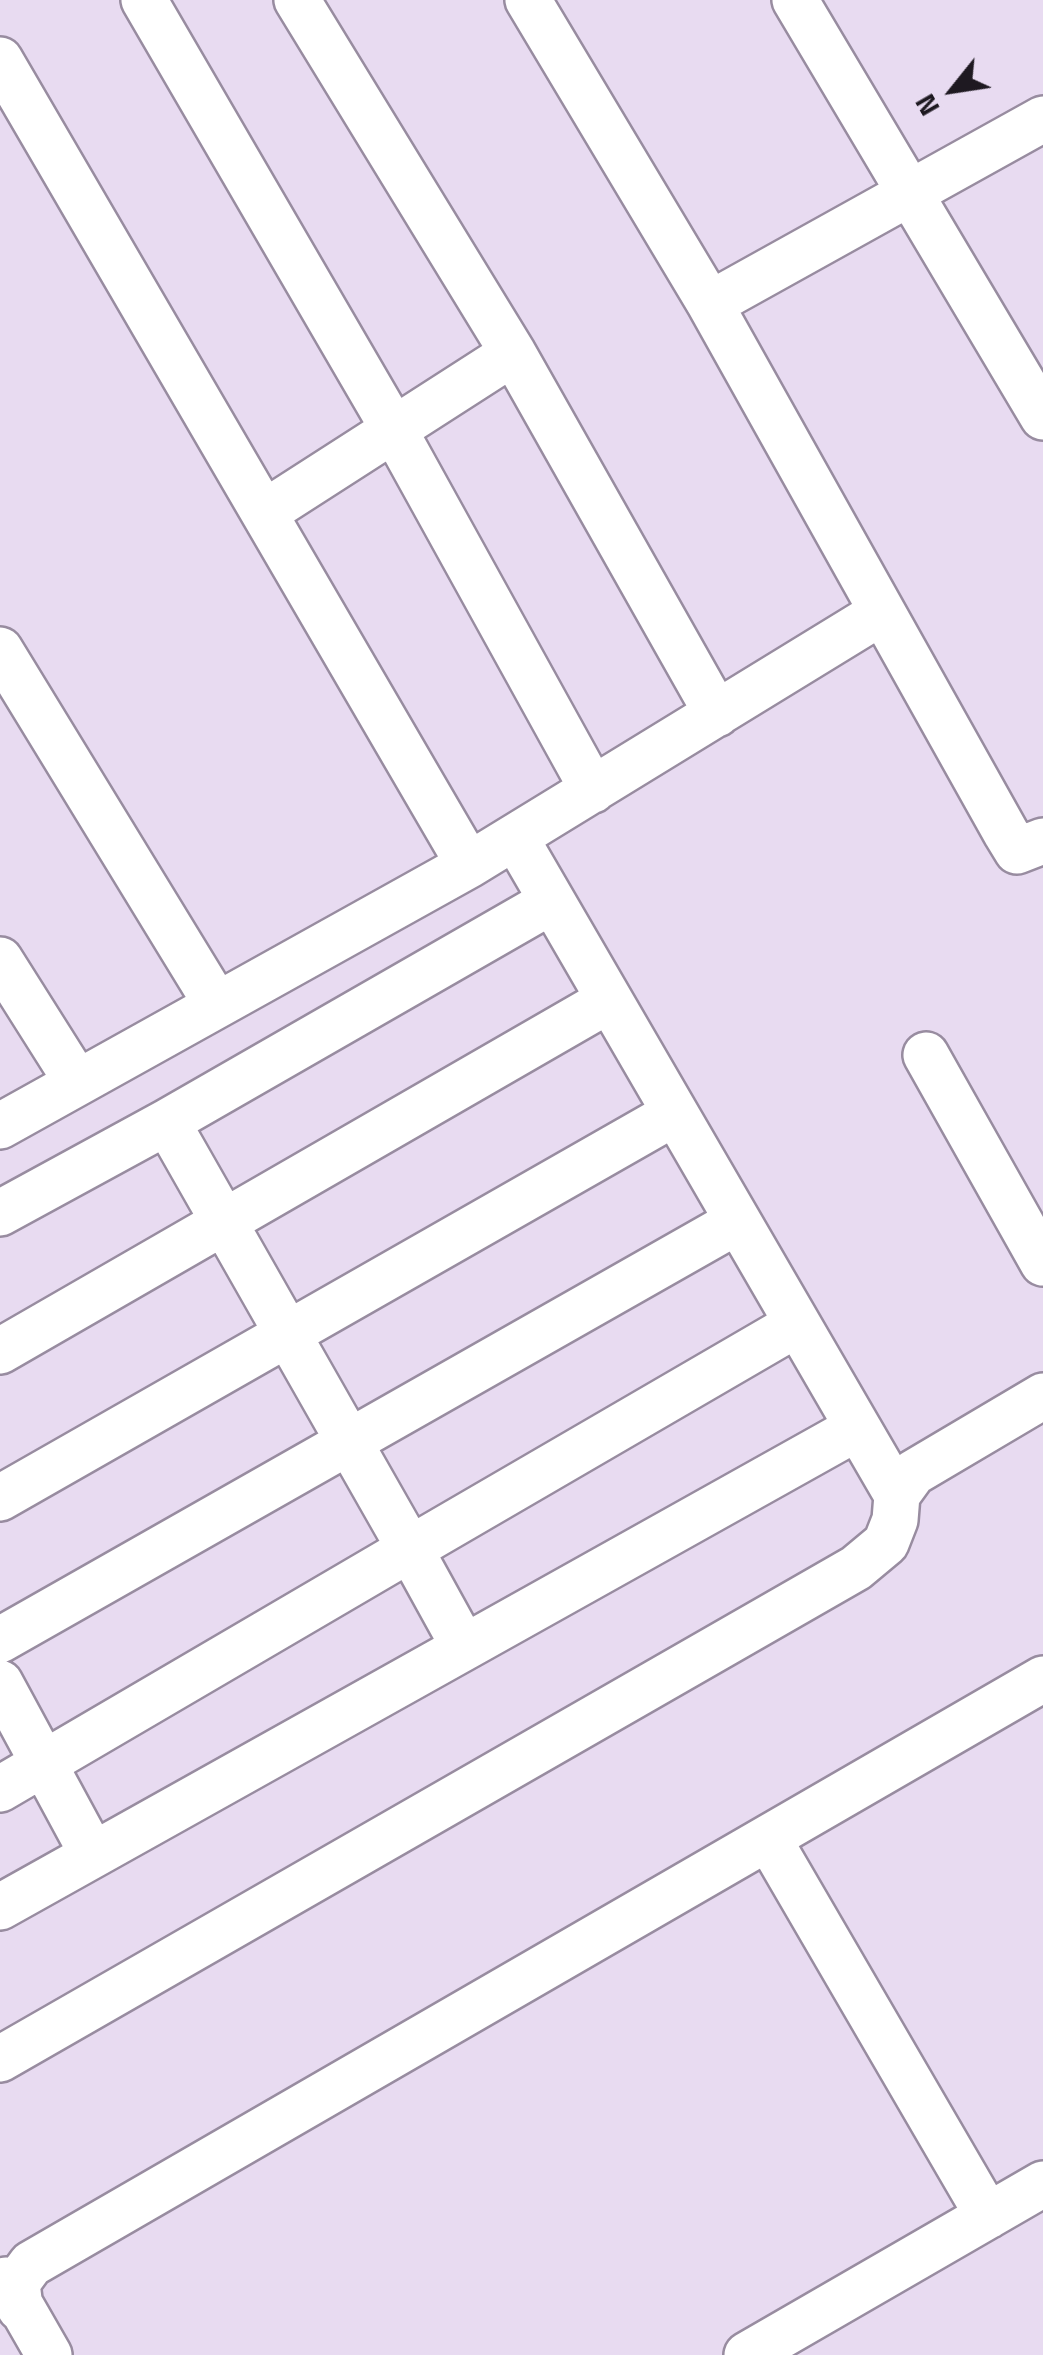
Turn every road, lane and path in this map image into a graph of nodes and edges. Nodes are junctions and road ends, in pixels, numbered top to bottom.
1 (144, 0) edge
2 (297, 0) edge
3 (528, 0) edge
4 (795, 0) edge
5 (0, 60) edge
6 (1043, 119) edge
7 (910, 194) junction
8 (710, 304) junction
9 (513, 353) junction
10 (1043, 417) edge
11 (392, 428) junction
12 (264, 512) junction
13 (882, 612) junction
14 (0, 650) edge
15 (717, 714) junction
16 (592, 790) junction
17 (516, 837) junction
18 (1043, 841) edge
19 (469, 865) junction
20 (552, 901) junction
21 (0, 960) edge
22 (609, 1000) junction
23 (216, 1006) junction
24 (926, 1055) dead end
25 (78, 1082) junction
26 (675, 1112) junction
27 (167, 1122) junction
28 (0, 1126) edge
29 (0, 1213) edge
30 (224, 1220) junction
31 (738, 1221) junction
32 (1043, 1263) edge
33 (797, 1324) junction
34 (287, 1330) junction
35 (0, 1351) edge
36 (1043, 1396) edge
37 (857, 1428) junction
38 (351, 1441) junction
39 (896, 1495) junction
40 (0, 1498) edge
41 (410, 1549) junction
42 (0, 1640) edge
43 (464, 1648) junction
44 (1043, 1680) edge
45 (0, 1683) edge
46 (44, 1764) junction
47 (0, 1788) edge
48 (768, 1838) junction
49 (93, 1855) junction
50 (0, 1907) edge
51 (0, 2059) edge
52 (1043, 2184) edge
53 (988, 2216) junction
54 (10, 2289) edge
55 (816, 2338) edge
56 (49, 2355) edge
57 (746, 2355) edge

1 - 11 street
2 - 9 street
3 - 8 street
4 - 7 street
5 - 12 street
6 - 7 street
7 - 8 street
7 - 10 street
8 - 13 street
9 - 11 street
9 - 15 street
11 - 12 street
11 - 16 street
12 - 19 street
13 - 15 street
13 - 18 street
14 - 23 street
15 - 16 street
16 - 17 street
17 - 19 street
17 - 20 street
19 - 23 street
20 - 22 street
20 - 27 street
21 - 25 street
22 - 26 street
22 - 30 street
23 - 25 street
24 - 32 street
25 - 28 street
26 - 31 street
26 - 34 street
27 - 29 street
27 - 30 street
30 - 34 street
30 - 35 street
31 - 33 street
31 - 38 street
33 - 37 street
33 - 41 street
34 - 38 street
34 - 40 street
36 - 39 street
37 - 39 street
37 - 43 street
38 - 41 street
38 - 42 street
39 - 51 street
41 - 43 street
41 - 46 street
43 - 49 street
44 - 48 street
45 - 46 street
46 - 47 street
46 - 49 street
48 - 53 street
48 - 54 street
49 - 50 street
52 - 53 street
53 - 55 street
54 - 56 street
55 - 57 street

